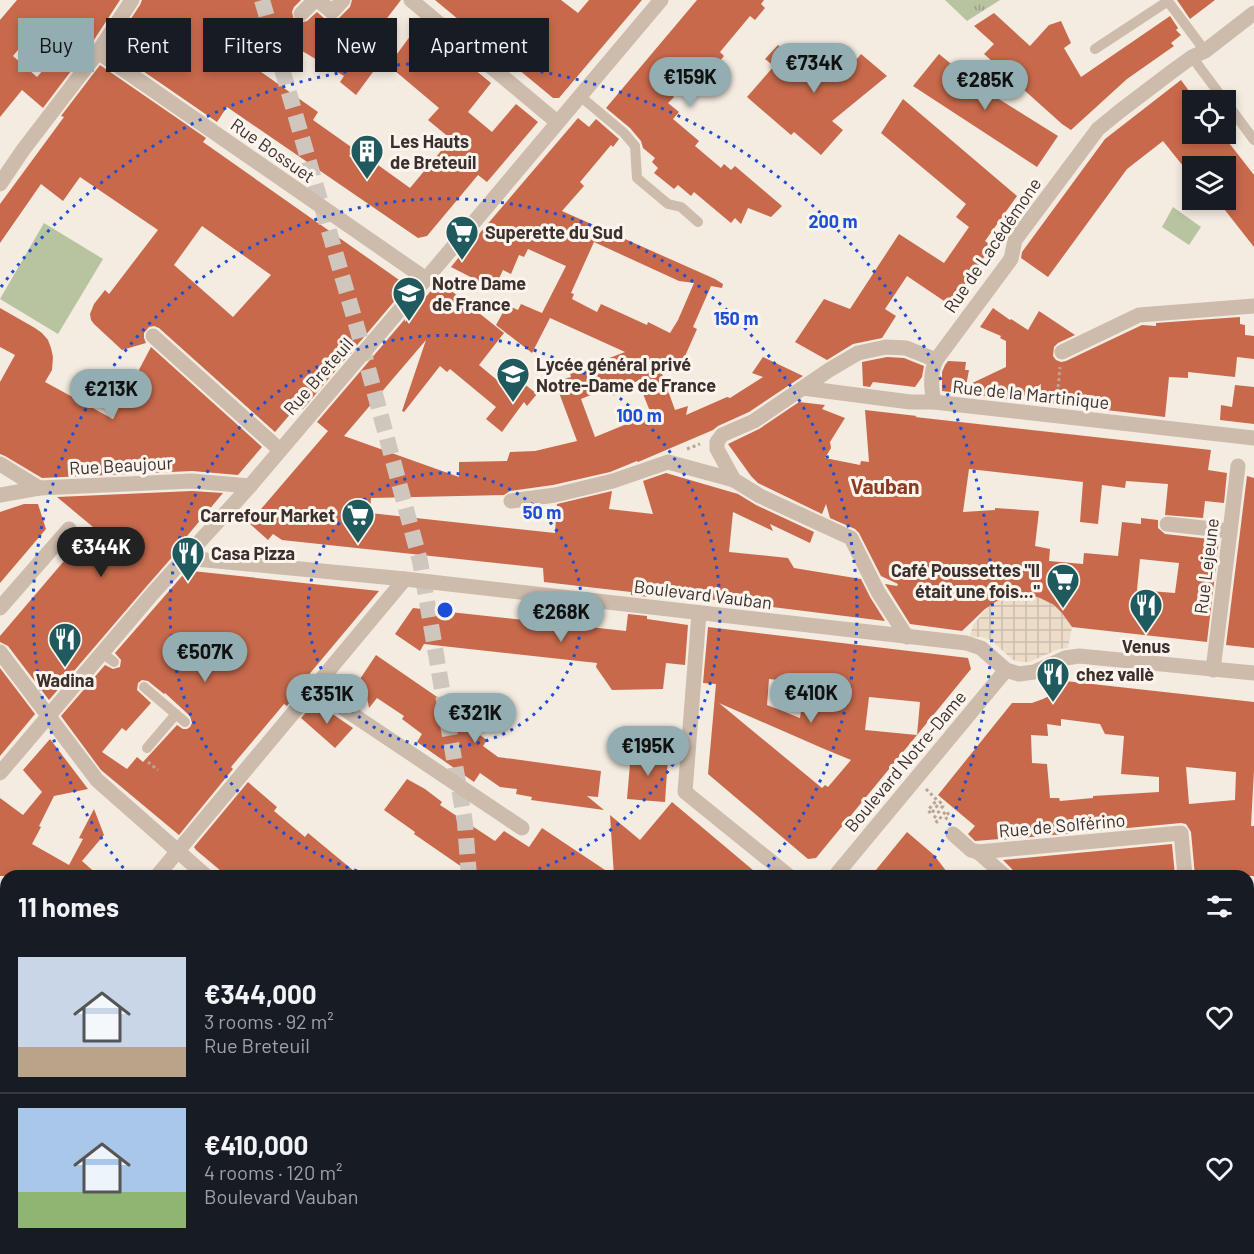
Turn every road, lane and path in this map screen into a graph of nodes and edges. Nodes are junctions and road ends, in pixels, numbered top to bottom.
1 (132, 0) edge
2 (316, 0) edge
3 (343, 0) edge
4 (661, 0) edge
5 (1167, 1) edge
6 (418, 2) edge
7 (1254, 13) edge
8 (301, 14) dead end
9 (1095, 49) dead end
10 (98, 52) junction
11 (1198, 54) junction
12 (1219, 90) edge
13 (580, 96) junction
14 (1236, 116) edge
15 (557, 122) junction
16 (1254, 140) edge
17 (0, 184) edge
18 (698, 222) dead end
19 (426, 279) junction
20 (1254, 306) edge
21 (153, 336) dead end
22 (1062, 352) joint
23 (936, 360) junction
24 (803, 388) junction
25 (934, 402) junction
26 (1056, 416) junction
27 (1254, 438) edge
28 (280, 450) junction
29 (0, 464) edge
30 (1238, 466) dead end
31 (734, 480) junction
32 (249, 486) junction
33 (39, 488) junction
34 (0, 495) edge
35 (511, 501) dead end
36 (1167, 524) dead end
37 (69, 529) dead end
38 (1230, 531) junction
39 (185, 558) junction
40 (405, 579) junction
41 (0, 608) edge
42 (699, 613) junction
43 (907, 637) junction
44 (2, 658) edge
45 (1213, 669) junction
46 (1006, 670) junction
47 (1254, 673) edge
48 (144, 687) dead end
49 (314, 688) junction
50 (176, 714) junction
51 (48, 717) junction
52 (185, 722) dead end
53 (147, 748) dead end
54 (0, 772) edge
55 (938, 800) dead end
56 (949, 815) dead end
57 (522, 828) dead end
58 (953, 834) dead end
59 (177, 852) junction
60 (978, 852) junction
61 (162, 870) edge
62 (199, 870) edge
63 (782, 870) edge
64 (840, 870) edge
65 (998, 870) edge
66 (1184, 870) edge

1 - 10 street
2 - 3 street
2 - 8 street
4 - 13 street, Rue Breteuil
5 - 9 lane
5 - 11 lane
6 - 15 street
7 - 11 street, Rue de Lacédémone
10 - 17 street
10 - 19 street, Rue Bossuet
11 - 12 lane
11 - 23 street, Rue de Lacédémone
13 - 15 street, Rue Breteuil
13 - 18 lane
14 - 16 lane
15 - 19 street, Rue Breteuil
19 - 28 street, Rue Breteuil
20 - 22 street
21 - 28 street
22 - 26 path
23 - 24 street
23 - 25 street, Rue de Lacédémone
24 - 25 street, Rue de la Martinique
24 - 31 street
25 - 26 street, Rue de la Martinique
26 - 27 street, Rue de la Martinique
28 - 32 street, Rue Breteuil
29 - 33 street
30 - 38 street, Rue Lejeune
31 - 35 street
31 - 43 street
32 - 33 street, Rue Beaujour
32 - 39 street, Rue Breteuil
33 - 34 street, Rue Beaujour
36 - 38 street
37 - 41 street
38 - 45 street, Rue Lejeune
39 - 40 street, Boulevard Vauban
39 - 51 street, Rue Breteuil
40 - 42 street, Boulevard Vauban
40 - 49 street
42 - 43 street, Boulevard Vauban
42 - 63 street
43 - 46 street, Boulevard Vauban
44 - 51 street
45 - 46 street
45 - 47 street
46 - 64 street, Boulevard Notre-Dame
48 - 50 lane
49 - 57 street
49 - 59 street
50 - 52 lane
50 - 53 lane
51 - 54 street, Rue Breteuil
51 - 59 street
55 - 56 path
58 - 60 street, Rue de Solférino
59 - 61 street
59 - 62 street
60 - 65 street
60 - 66 street, Rue de Solférino

